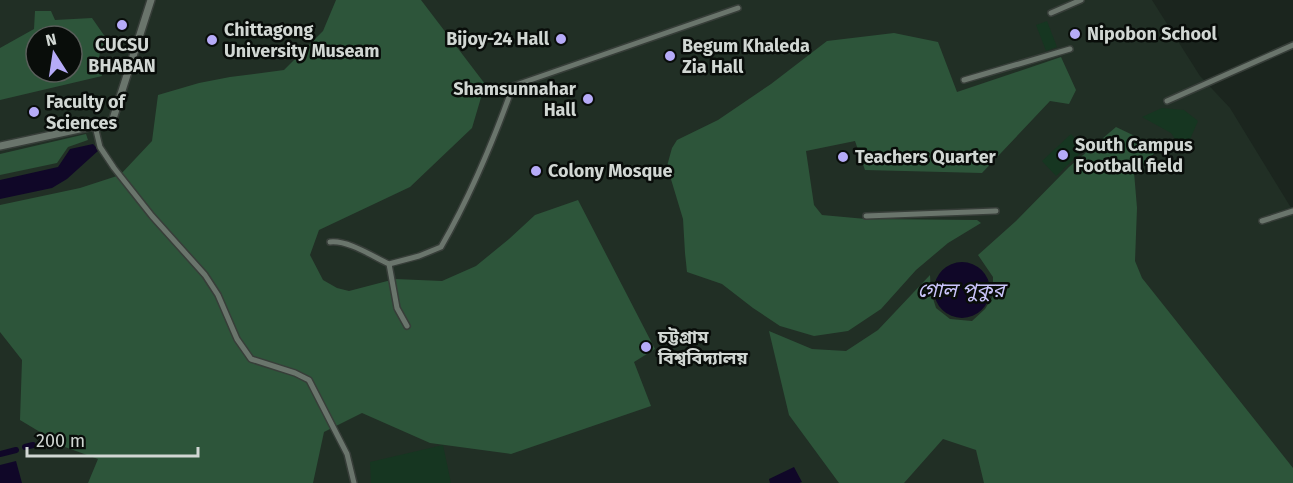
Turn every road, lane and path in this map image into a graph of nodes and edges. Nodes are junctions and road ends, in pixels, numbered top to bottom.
1 (150, 0) edge
2 (1081, 0) edge
3 (738, 8) dead end
4 (1051, 13) dead end
5 (1293, 45) edge
6 (1070, 49) dead end
7 (964, 80) dead end
8 (1167, 101) dead end
9 (94, 126) junction
10 (0, 146) edge
11 (996, 211) dead end
12 (1293, 211) edge
13 (866, 216) dead end
14 (1262, 221) dead end
15 (330, 242) dead end
16 (388, 264) junction
17 (407, 326) dead end
18 (354, 483) edge

1 - 9 street
2 - 4 street
3 - 16 street
5 - 8 street
6 - 7 street
9 - 10 street
9 - 18 street
11 - 13 street
12 - 14 street
15 - 16 street
16 - 17 street

